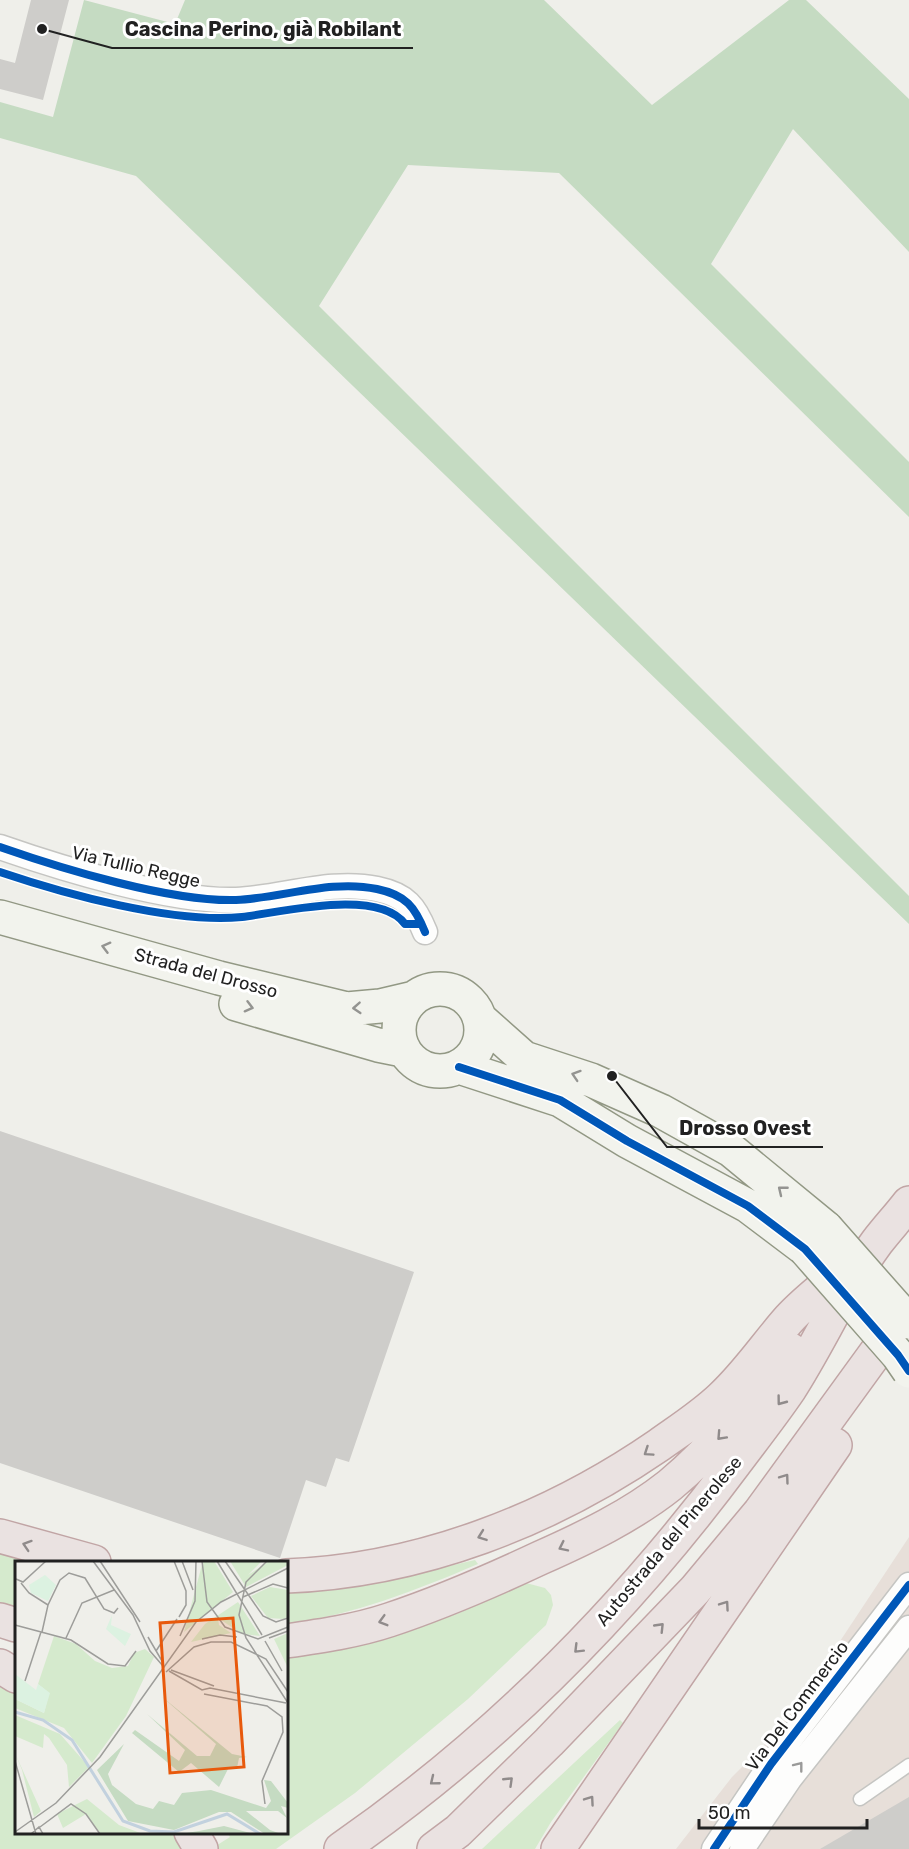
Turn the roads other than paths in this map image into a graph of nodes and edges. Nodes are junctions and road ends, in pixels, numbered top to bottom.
1 (0, 847) edge
2 (0, 917) edge
3 (425, 932) dead end
4 (0, 940) edge
5 (414, 998) junction
6 (479, 1018) junction
7 (403, 1050) junction
8 (459, 1067) junction
9 (909, 1203) edge
10 (816, 1239) junction
11 (876, 1243) junction
12 (909, 1307) edge
13 (909, 1322) edge
14 (909, 1330) edge
15 (909, 1371) edge
16 (0, 1536) edge
17 (87, 1561) edge
18 (288, 1576) edge
19 (909, 1585) edge
20 (0, 1620) edge
21 (15, 1625) edge
22 (909, 1628) edge
23 (288, 1641) edge
24 (0, 1666) edge
25 (15, 1675) edge
26 (909, 1765) edge
27 (860, 1799) dead end
28 (192, 1834) edge
29 (201, 1849) edge
30 (341, 1849) edge
31 (434, 1849) edge
32 (558, 1849) edge
33 (714, 1849) edge
34 (742, 1849) edge

1 - 3 street, Via Tullio Regge
5 -> 2 street, Strada del Drosso
4 -> 7 street, Strada del Drosso
5 - 6 street
5 - 7 street
6 - 8 street
10 -> 6 street
7 - 8 street
8 - 10 street
9 - 11 highway, Autostrada del Pinerolese
10 - 13 street, bridge
10 - 15 street, bridge
11 -> 18 highway
11 -> 23 highway
11 -> 30 highway, Autostrada del Pinerolese
31 -> 12 highway
32 -> 14 highway
17 -> 16 highway
19 - 33 street, Via Del Commercio
20 - 21 highway
34 -> 22 street
24 - 25 highway
26 - 27 lane
28 - 29 highway

